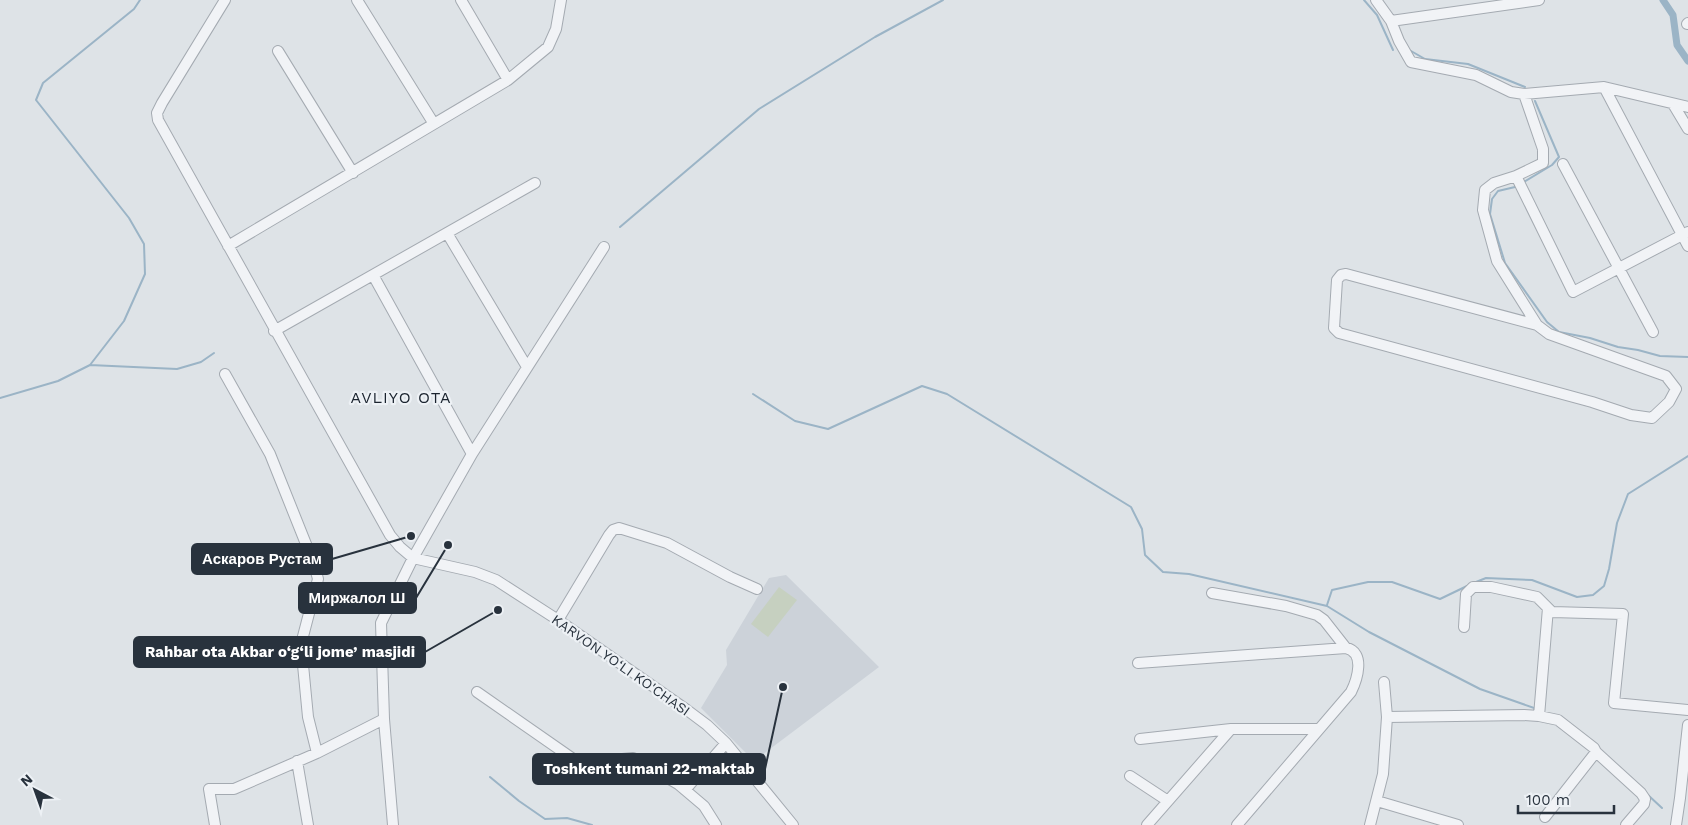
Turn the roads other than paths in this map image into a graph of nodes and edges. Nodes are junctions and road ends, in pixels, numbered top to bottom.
1 (225, 0) edge
2 (357, 0) edge
3 (461, 0) edge
4 (552, 0) edge
5 (561, 0) edge
6 (1376, 0) edge
7 (1538, 0) edge
8 (1503, 2) edge
9 (559, 11) junction
10 (1392, 21) junction
11 (278, 51) dead end
12 (508, 80) junction
13 (1604, 87) junction
14 (1524, 94) junction
15 (1673, 104) junction
16 (1688, 107) edge
17 (434, 124) junction
18 (1688, 129) edge
19 (1563, 164) dead end
20 (353, 173) junction
21 (1516, 176) junction
22 (535, 182) dead end
23 (447, 233) junction
24 (1685, 233) edge
25 (228, 246) junction
26 (1688, 246) edge
27 (604, 247) dead end
28 (1619, 268) junction
29 (373, 276) junction
30 (1537, 325) junction
31 (274, 330) junction
32 (1653, 332) dead end
33 (527, 367) junction
34 (225, 374) dead end
35 (472, 454) junction
36 (413, 558) junction
37 (757, 589) dead end
38 (1212, 593) dead end
39 (1548, 608) junction
40 (558, 620) junction
41 (1464, 627) dead end
42 (1346, 648) junction
43 (1138, 663) dead end
44 (1384, 682) dead end
45 (477, 692) dead end
46 (1688, 710) edge
47 (1539, 716) junction
48 (1387, 717) junction
49 (384, 719) junction
50 (1688, 726) edge
51 (1231, 729) junction
52 (1320, 729) junction
53 (1140, 739) dead end
54 (726, 743) junction
55 (1596, 752) junction
56 (318, 753) junction
57 (297, 761) junction
58 (1130, 776) dead end
59 (685, 790) junction
60 (1168, 801) junction
61 (1376, 801) junction
62 (1546, 817) dead end
63 (215, 825) edge
64 (308, 825) edge
65 (393, 825) edge
66 (716, 825) edge
67 (793, 825) edge
68 (1147, 825) edge
69 (1237, 825) edge
70 (1370, 825) edge
71 (1458, 825) edge
72 (1626, 825) edge
73 (1676, 825) edge

1 - 25 street
2 - 17 street
3 - 12 street
4 - 9 street
5 - 9 street
6 - 10 street
7 - 8 street
8 - 10 street
9 - 12 street
10 - 14 street
11 - 20 street
12 - 17 street
13 - 14 street
13 - 15 street
13 - 24 street
14 - 21 street
15 - 16 street
15 - 18 street
17 - 20 street
19 - 28 street
20 - 25 street
21 - 28 street
21 - 30 street
22 - 23 street
23 - 29 street
23 - 33 street
24 - 26 street
24 - 28 street
25 - 31 street
27 - 33 street
28 - 32 street
29 - 31 street
29 - 35 street
30 - 30 street
31 - 36 street
33 - 35 street
34 - 56 street
35 - 36 street
36 - 40 street, KARVON YO‘LI KO'CHASI
36 - 49 street
37 - 40 street
38 - 42 street
39 - 41 street
39 - 46 street
39 - 47 street
40 - 54 street, KARVON YO‘LI KO'CHASI
42 - 43 street
42 - 52 street
44 - 48 street
45 - 59 street
47 - 48 street
47 - 55 street
48 - 61 street
49 - 56 street
49 - 65 street
50 - 73 street
51 - 52 street
51 - 53 street
51 - 60 street
52 - 69 street
54 - 59 street
54 - 67 street, KARVON YO‘LI KO'CHASI
55 - 62 street
55 - 72 street
56 - 57 street
57 - 63 street
57 - 64 street
58 - 60 street
59 - 66 street
60 - 68 street
61 - 70 street
61 - 71 street

